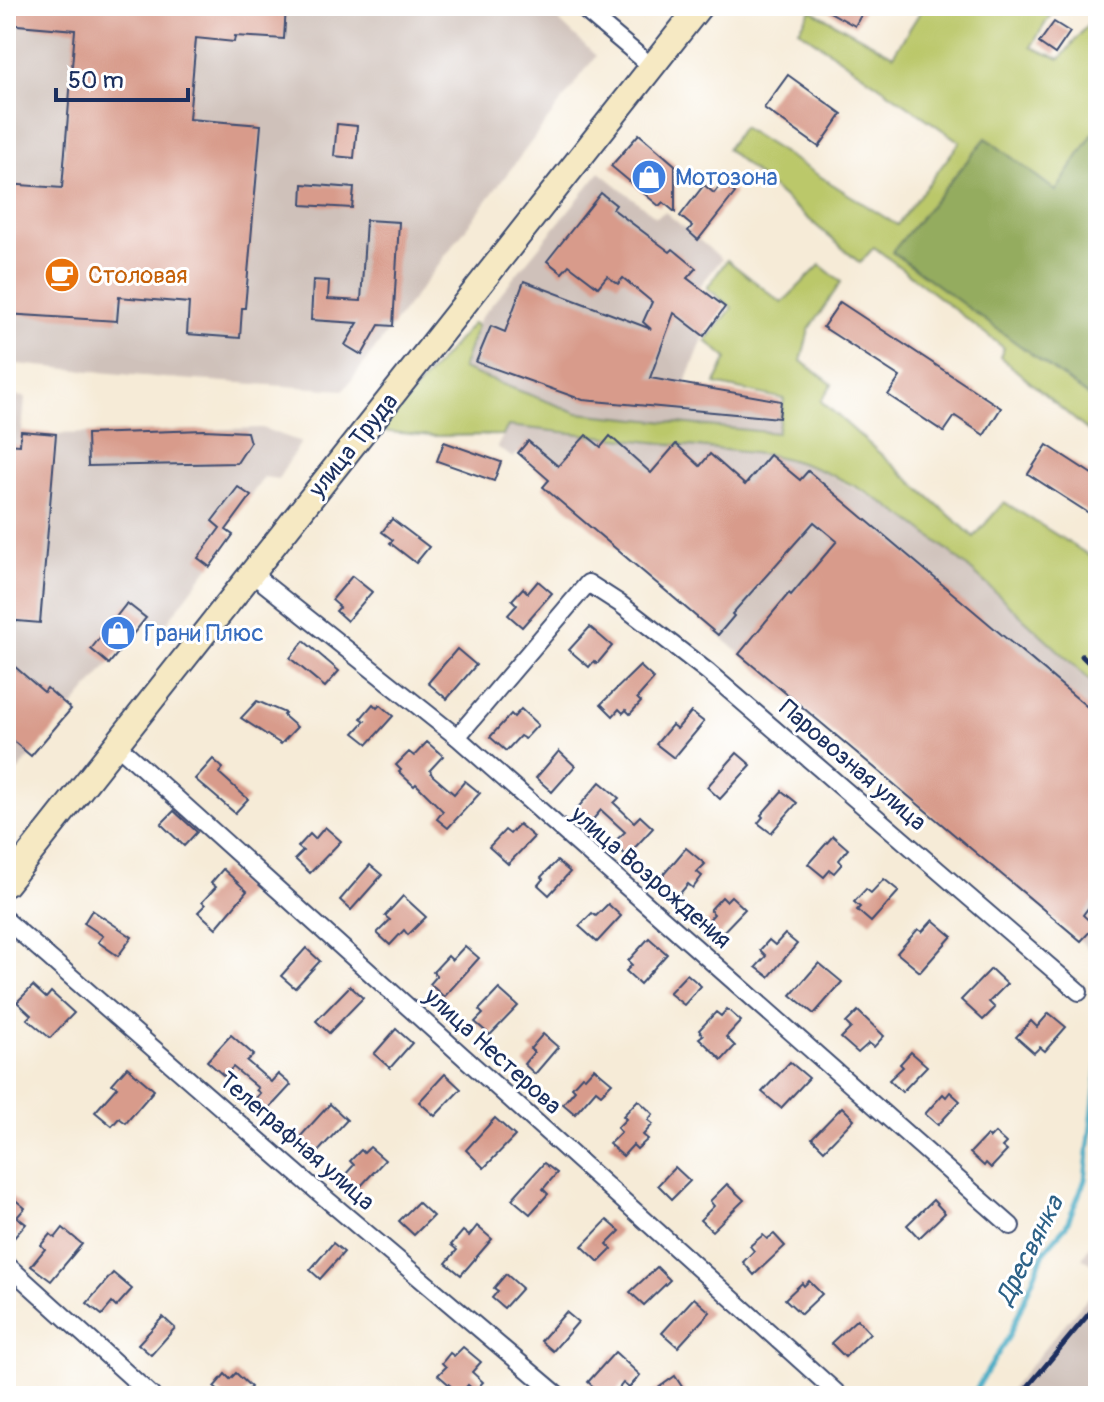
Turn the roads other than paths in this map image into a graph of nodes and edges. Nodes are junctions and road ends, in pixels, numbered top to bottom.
1 (580, 6) edge
2 (700, 6) edge
3 (651, 66) junction
4 (251, 573) junction
5 (457, 737) junction
6 (115, 743) junction
7 (6, 884) edge
8 (6, 920) edge
9 (1079, 992) dead end
10 (1011, 1226) dead end
11 (6, 1264) edge
12 (839, 1395) edge
13 (152, 1396) edge
14 (559, 1396) edge

1 - 3 street
2 - 3 street, улица Труда
3 - 4 street, улица Труда
4 - 5 street, улица Возрождения
4 - 6 street, улица Труда
5 - 9 street, Паровозная улица
5 - 10 street, улица Возрождения
6 - 7 street, улица Труда
6 - 12 street, улица Нестерова
8 - 14 street, Телеграфная улица
11 - 13 street

